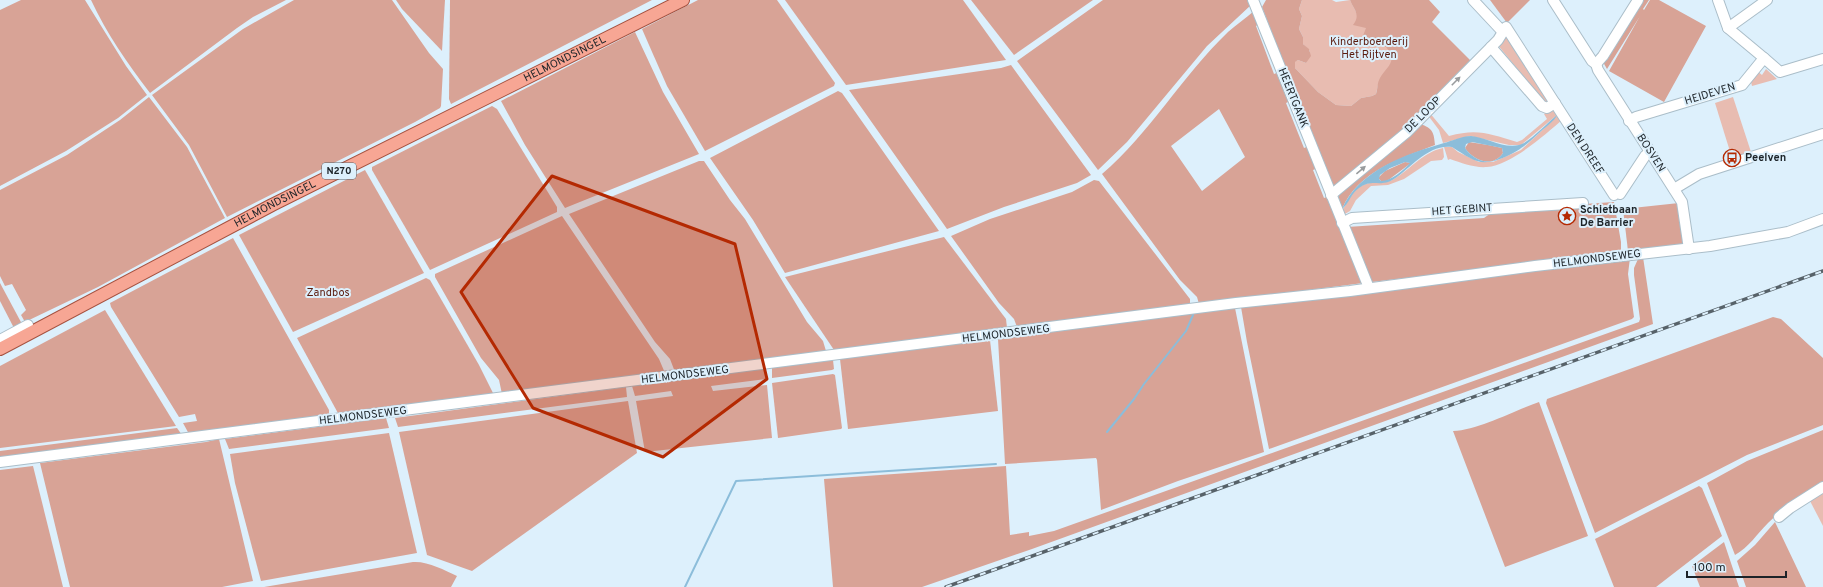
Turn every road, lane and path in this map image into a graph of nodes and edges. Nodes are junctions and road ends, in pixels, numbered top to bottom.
1 (683, 0) edge
2 (1473, 0) edge
3 (1553, 0) edge
4 (1638, 0) edge
5 (1718, 0) edge
6 (1767, 0) edge
7 (1255, 1) edge
8 (1728, 28) junction
9 (1504, 29) junction
10 (1491, 46) junction
11 (1764, 58) junction
12 (1823, 59) edge
13 (1596, 64) junction
14 (1555, 104) junction
15 (1629, 121) junction
16 (1823, 134) edge
17 (1650, 152) junction
18 (1674, 190) junction
19 (1332, 195) junction
20 (1583, 203) dead end
21 (1823, 219) edge
22 (1342, 223) junction
23 (1690, 249) junction
24 (1369, 288) junction
25 (28, 325) dead end
26 (0, 340) edge
27 (0, 349) edge
28 (0, 462) edge
29 (1823, 488) edge
30 (1779, 518) dead end

1 - 27 main road, HELMONDSINGEL / N270
2 - 9 street, DEN DREEF
3 - 13 street, BOSVEN
4 - 13 street
5 - 8 street
6 - 8 street
7 - 19 street, HEERTGANK
8 - 11 street
9 - 10 street, DE LOOP
9 - 14 street, DEN DREEF
10 - 14 street
19 -> 10 street, DE LOOP
11 - 12 street
11 - 15 street, HEIDEVEN
13 - 15 street, BOSVEN
14 - 17 street, DEN DREEF
15 - 17 street, BOSVEN
16 - 18 street
17 - 18 street, BOSVEN
18 - 23 street, BOSVEN
19 - 22 street
20 - 22 street, HET GEBINT
21 - 23 street, HELMONDSEWEG
22 - 24 street
23 - 24 street, HELMONDSEWEG
24 - 28 street, HELMONDSEWEG
25 - 26 street
29 - 30 street

